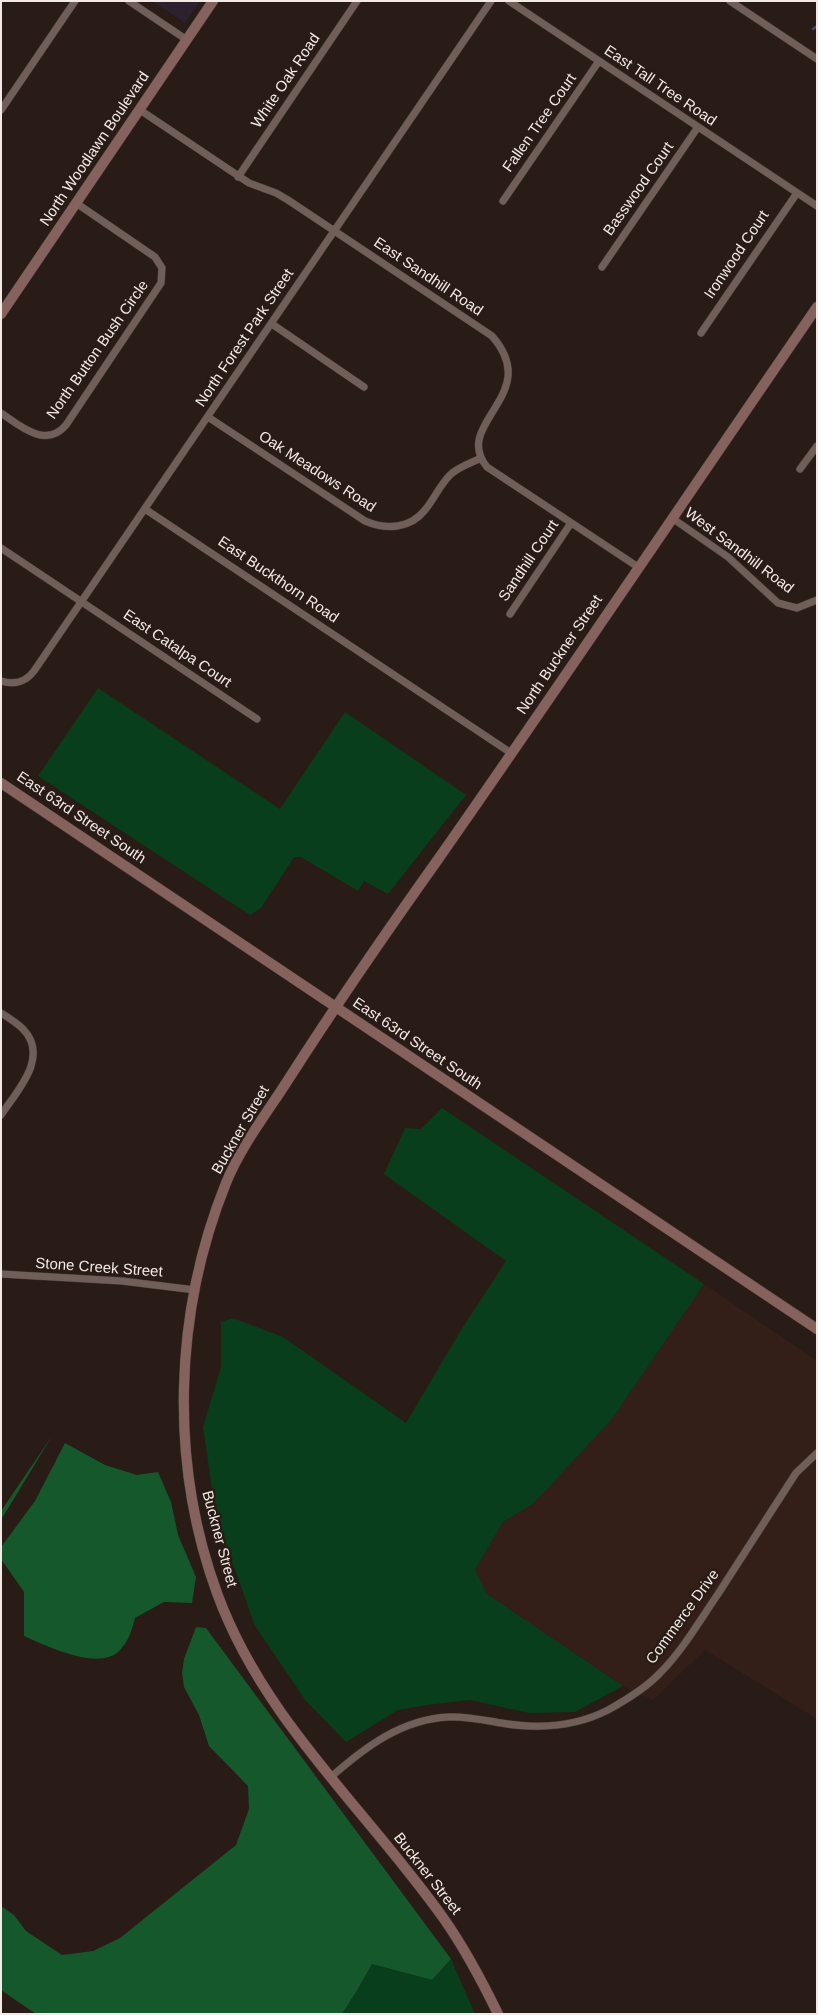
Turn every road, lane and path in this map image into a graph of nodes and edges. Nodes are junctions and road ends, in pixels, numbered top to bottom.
1 (75, 1) edge
2 (129, 1) edge
3 (213, 1) edge
4 (357, 1) edge
5 (491, 1) edge
6 (509, 1) edge
7 (734, 2) edge
8 (187, 40) junction
9 (817, 59) edge
10 (599, 62) junction
11 (1, 110) edge
12 (140, 110) junction
13 (698, 127) junction
14 (238, 177) junction
15 (797, 193) junction
16 (503, 201) dead end
17 (76, 203) junction
18 (817, 206) edge
19 (335, 231) junction
20 (602, 267) dead end
21 (817, 306) edge
22 (1, 314) edge
23 (272, 324) junction
24 (701, 333) dead end
25 (364, 387) dead end
26 (1, 413) edge
27 (208, 417) junction
28 (817, 446) edge
29 (480, 458) junction
30 (800, 469) dead end
31 (146, 509) junction
32 (672, 518) junction
33 (571, 523) junction
34 (1, 548) edge
35 (638, 567) junction
36 (817, 600) edge
37 (82, 602) junction
38 (510, 614) dead end
39 (1, 681) edge
40 (258, 719) dead end
41 (511, 753) junction
42 (1, 783) edge
43 (334, 1007) junction
44 (1, 1013) edge
45 (327, 1019) joint
46 (1, 1115) edge
47 (1, 1274) edge
48 (195, 1290) junction
49 (817, 1329) edge
50 (817, 1453) edge
51 (331, 1777) junction
52 (498, 2014) edge

1 - 11 street
2 - 8 street
3 - 8 main road, North Woodlawn Boulevard
4 - 14 street, White Oak Road
5 - 19 street, North Forest Park Street
6 - 10 street, East Tall Tree Road
7 - 9 street
8 - 12 main road, North Woodlawn Boulevard
10 - 13 street, East Tall Tree Road
10 - 16 street, Fallen Tree Court
12 - 14 street, East Sandhill Road
12 - 17 main road, North Woodlawn Boulevard
13 - 15 street, East Tall Tree Road
13 - 20 street, Basswood Court
14 - 19 street, East Sandhill Road
15 - 18 street, East Tall Tree Road
15 - 24 street, Ironwood Court
17 - 22 main road, North Woodlawn Boulevard
17 - 26 street, North Button Bush Circle
19 - 23 street, North Forest Park Street
19 - 29 street, East Sandhill Road
21 - 32 main road, North Buckner Street
23 - 25 street
23 - 27 street, North Forest Park Street
27 - 29 street, Oak Meadows Road
27 - 31 street, North Forest Park Street
28 - 30 street
29 - 33 street
31 - 37 street, North Forest Park Street
31 - 41 street, East Buckthorn Road
32 - 35 main road, North Buckner Street
32 - 36 street, West Sandhill Road
33 - 35 street
33 - 38 street, Sandhill Court
34 - 37 street, East Catalpa Court
35 - 41 main road, North Buckner Street
37 - 39 street, North Forest Park Street
37 - 40 street, East Catalpa Court
41 - 43 main road, North Buckner Street
42 - 43 main road, East 63rd Street South
43 - 45 main road, North Buckner Street
43 - 49 main road, East 63rd Street South
44 - 46 street
45 - 48 main road, Buckner Street
47 - 48 street, Stone Creek Street
48 - 51 main road, Buckner Street
50 - 51 street, Commerce Drive
51 - 52 main road, Buckner Street

